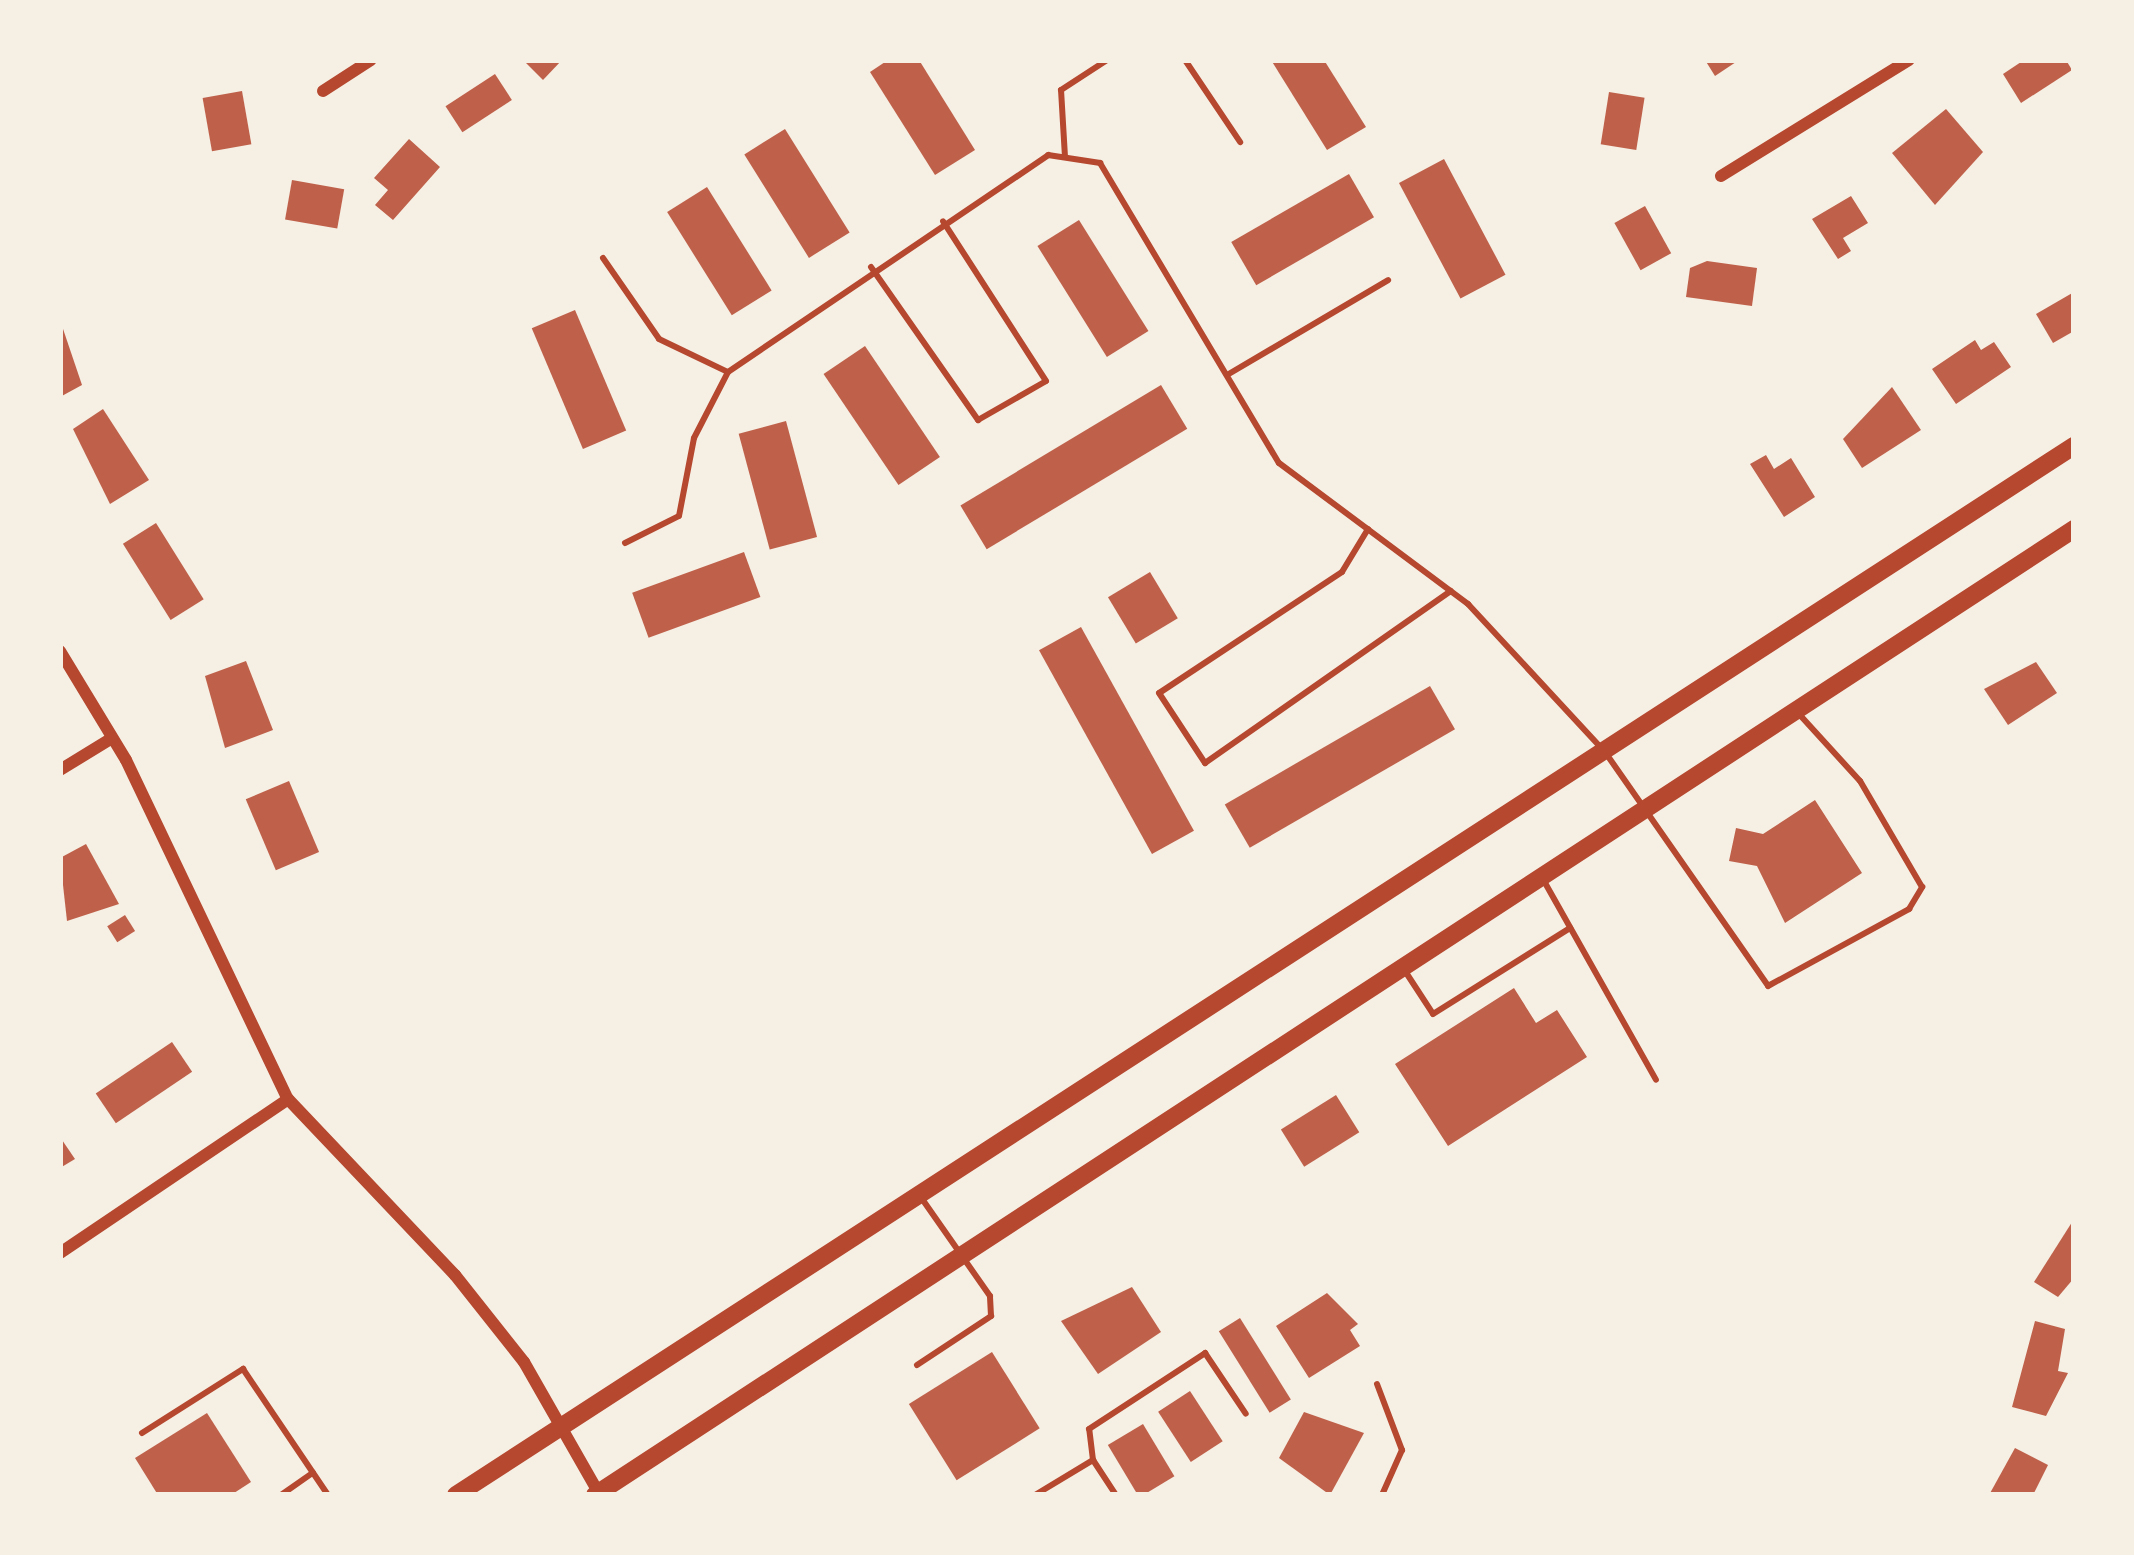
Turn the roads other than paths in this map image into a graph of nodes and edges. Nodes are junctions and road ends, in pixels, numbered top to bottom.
1 (371, 60) edge
2 (1107, 60) edge
3 (1185, 60) edge
4 (1909, 60) edge
5 (323, 91) dead end
6 (1240, 142) dead end
7 (1065, 158) junction
8 (1721, 176) dead end
9 (943, 221) junction
10 (603, 258) dead end
11 (871, 267) junction
12 (1388, 280) dead end
13 (728, 371) junction
14 (1226, 375) junction
15 (2074, 446) edge
16 (1368, 529) junction
17 (2074, 529) edge
18 (625, 543) dead end
19 (1451, 591) junction
20 (60, 652) edge
21 (1796, 709) junction
22 (112, 738) junction
23 (1605, 752) junction
24 (60, 770) edge
25 (1646, 808) junction
26 (1542, 878) junction
27 (1570, 928) junction
28 (1403, 968) junction
29 (1656, 1080) dead end
30 (288, 1099) junction
31 (920, 1196) junction
32 (60, 1253) edge
33 (960, 1256) junction
34 (917, 1365) dead end
35 (1377, 1384) dead end
36 (1246, 1414) dead end
37 (562, 1427) junction
38 (142, 1433) dead end
39 (1093, 1460) junction
40 (313, 1473) junction
41 (598, 1494) edge
42 (281, 1495) edge
43 (328, 1495) edge
44 (456, 1495) edge
45 (1035, 1495) edge
46 (1117, 1495) edge
47 (1382, 1495) edge

1 - 5 street
2 - 7 lane
3 - 6 lane
4 - 8 street
7 - 9 lane
7 - 14 lane
9 - 11 lane
9 - 11 lane
10 - 13 lane
11 - 13 lane
12 - 14 lane
13 - 18 lane
14 - 16 lane
15 - 23 main road
16 - 19 lane
16 - 19 lane
17 - 21 main road
19 - 23 lane
20 - 22 street
21 - 25 main road
21 - 25 lane
22 - 24 street
22 - 30 street
23 - 25 lane
23 - 31 main road
25 - 26 main road
26 - 27 lane
26 - 28 main road
27 - 28 lane
27 - 29 lane
28 - 33 main road
30 - 32 street
30 - 37 street
31 - 33 lane
31 - 37 main road
33 - 34 lane
33 - 41 main road
35 - 47 lane
36 - 39 lane
37 - 41 street
37 - 44 main road
38 - 40 lane
39 - 45 lane
39 - 46 lane
40 - 42 lane
40 - 43 lane

